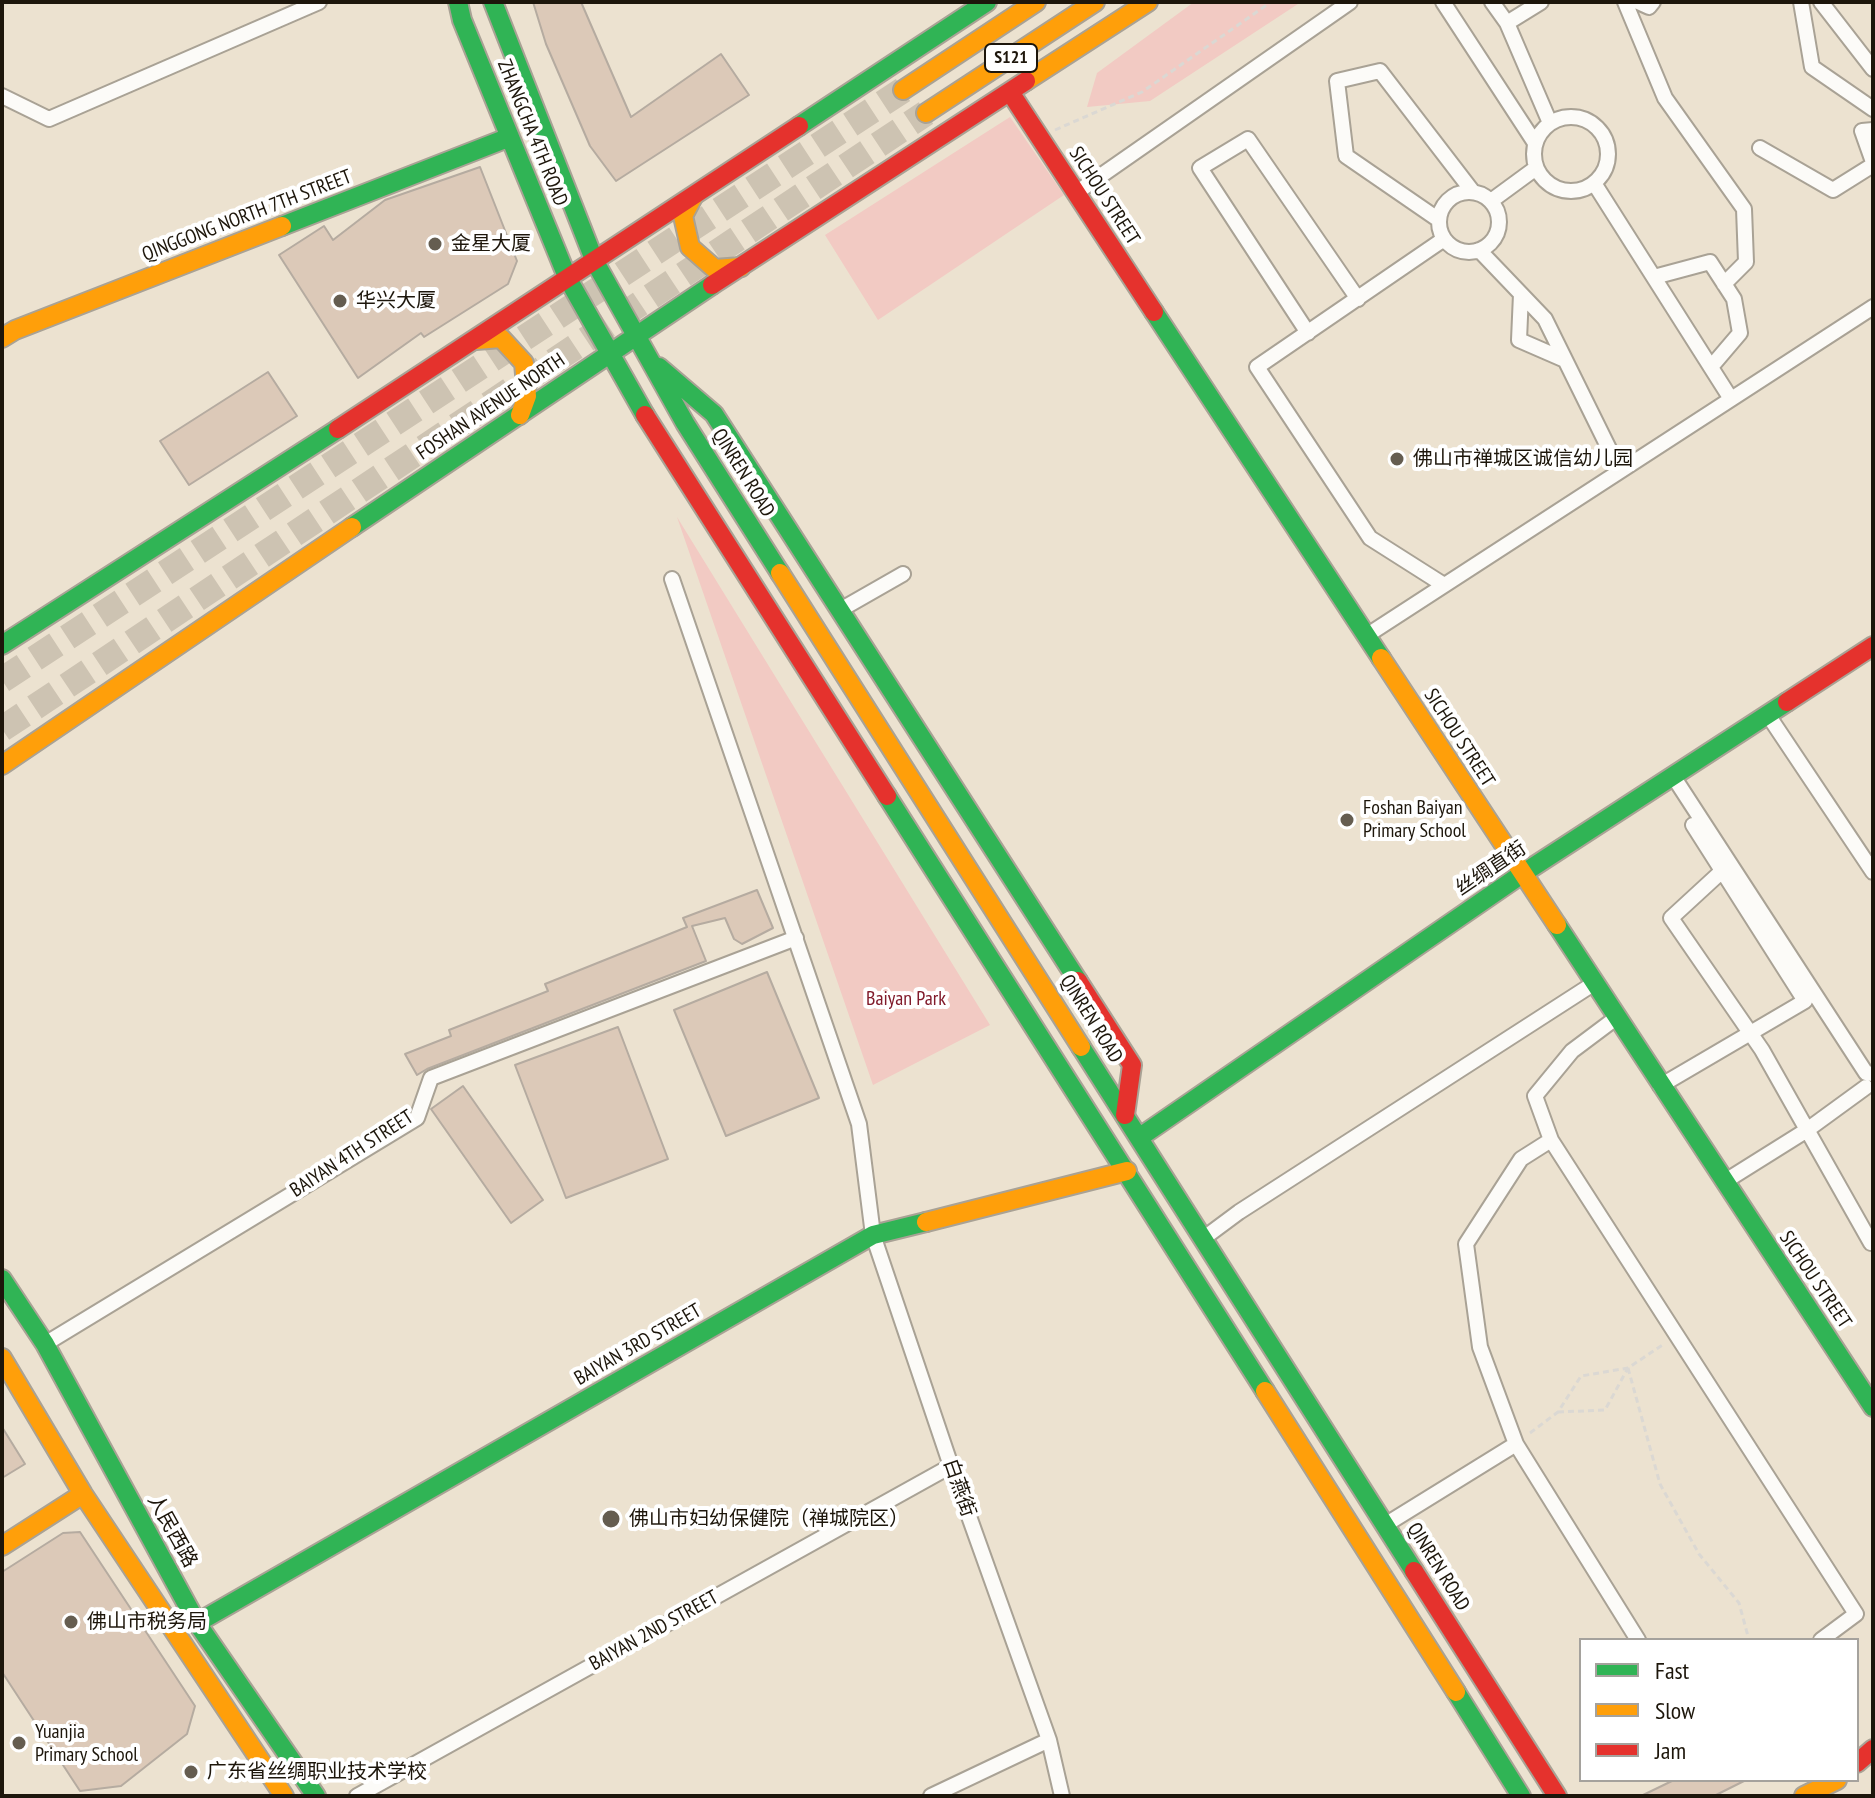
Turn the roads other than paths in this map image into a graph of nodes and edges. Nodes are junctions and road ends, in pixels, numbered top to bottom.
1 (319, 2) edge
2 (458, 2) edge
3 (493, 2) edge
4 (987, 2) edge
5 (1036, 2) edge
6 (1095, 2) edge
7 (1148, 2) edge
8 (1350, 2) edge
9 (1443, 2) edge
10 (1492, 2) edge
11 (1541, 2) edge
12 (1625, 2) edge
13 (1638, 2) edge
14 (1653, 2) edge
15 (1801, 2) edge
16 (1821, 2) edge
17 (1507, 23) junction
18 (1873, 69) edge
19 (903, 90) tunnel mouth
20 (1010, 92) junction
21 (2, 96) edge
22 (1873, 109) edge
23 (926, 113) tunnel mouth
24 (1550, 123) junction
25 (1873, 130) edge
26 (510, 137) junction
27 (1535, 143) junction
28 (1760, 148) dead end
29 (1873, 164) edge
30 (1536, 168) junction
31 (1594, 183) junction
32 (1473, 192) junction
33 (1076, 193) junction
34 (693, 197) junction
35 (1491, 201) junction
36 (1439, 220) junction
37 (1444, 239) junction
38 (1479, 250) junction
39 (595, 262) junction
40 (743, 267) junction
41 (1654, 277) junction
42 (568, 279) junction
43 (1724, 284) junction
44 (1521, 294) junction
45 (1358, 299) junction
46 (1873, 307) edge
47 (1308, 333) junction
48 (636, 335) junction
49 (2, 338) edge
50 (476, 340) junction
51 (611, 352) junction
52 (650, 359) junction
53 (1565, 360) junction
54 (1711, 367) junction
55 (1731, 399) junction
56 (520, 415) junction
57 (1620, 471) junction
58 (903, 574) dead end
59 (672, 579) dead end
60 (1444, 585) junction
61 (840, 610) junction
62 (1366, 636) junction
63 (2, 645) edge
64 (1873, 646) edge
65 (1768, 715) junction
66 (2, 765) edge
67 (1673, 776) junction
68 (1693, 825) dead end
69 (1721, 872) junction
70 (1873, 872) edge
71 (1522, 874) junction
72 (796, 938) junction
73 (1593, 984) junction
74 (1616, 1018) junction
75 (1751, 1034) junction
76 (1870, 1081) edge
77 (1660, 1086) junction
78 (1125, 1115) junction
79 (1807, 1130) junction
80 (1140, 1137) junction
81 (1551, 1140) junction
82 (1127, 1171) junction
83 (1724, 1182) junction
84 (873, 1235) junction
85 (1204, 1238) junction
86 (1873, 1242) edge
87 (2, 1279) edge
88 (45, 1344) junction
89 (2, 1358) edge
90 (1873, 1407) edge
91 (1516, 1444) junction
92 (951, 1466) junction
93 (83, 1494) junction
94 (1385, 1525) junction
95 (2, 1546) edge
96 (197, 1623) junction
97 (1637, 1638) edge
98 (1824, 1638) edge
99 (1049, 1740) junction
100 (1834, 1782) edge
101 (284, 1796) edge
102 (316, 1796) edge
103 (357, 1796) edge
104 (931, 1796) edge
105 (1062, 1796) edge
106 (1521, 1796) edge
107 (1557, 1796) edge
108 (1804, 1796) edge

1 - 21 street
2 - 26 main road, ZHANGCHA 4TH ROAD
3 - 39 main road, ZHANGCHA 4TH ROAD
4 - 34 main road
5 - 19 main road, S121
6 - 23 main road, S121
7 - 20 main road, FOSHAN AVENUE NORTH
8 - 33 street
9 - 27 street
10 - 17 street
11 - 17 street
12 - 43 street
13 - 14 street
15 - 22 street
16 - 18 street
17 - 24 street
20 - 33 main road, SICHOU STREET
20 - 40 main road, FOSHAN AVENUE NORTH
24 - 27 street
24 - 31 street
25 - 29 street
26 - 42 main road, ZHANGCHA 4TH ROAD
26 - 49 main road, QINGGONG NORTH 7TH STREET
27 - 30 street
28 - 29 street
30 - 31 street
30 - 35 street
31 - 41 street
32 - 35 street
32 - 36 street
32 - 36 street
33 - 62 main road, SICHOU STREET
34 - 39 main road
34 - 40 main road
35 - 38 street
36 - 37 street
37 - 38 street
37 - 45 street
38 - 44 street
39 - 42 main road
39 - 48 main road, QINREN ROAD
40 - 48 main road, FOSHAN AVENUE NORTH
41 - 43 street
41 - 54 street
42 - 50 main road
42 - 51 main road
43 - 54 street
44 - 53 street
44 - 53 street
45 - 47 street
45 - 47 street
46 - 55 street
47 - 60 street
48 - 51 main road, FOSHAN AVENUE NORTH
48 - 52 main road, QINREN ROAD
50 - 56 main road
50 - 63 main road
51 - 56 main road, FOSHAN AVENUE NORTH
51 - 82 main road
52 - 61 main road
52 - 78 main road, QINREN ROAD
53 - 57 street
54 - 55 street
55 - 57 street
56 - 66 main road, FOSHAN AVENUE NORTH
57 - 60 street
58 - 61 street
59 - 72 street, 白燕街
60 - 62 street
61 - 78 main road
62 - 71 main road, SICHOU STREET
64 - 65 main road, 丝绸直街
65 - 67 main road, 丝绸直街
65 - 70 street
67 - 71 main road, 丝绸直街
67 - 76 street
68 - 69 street
69 - 75 street
69 - 75 street
71 - 73 main road, SICHOU STREET
71 - 80 main road, 丝绸直街
72 - 84 street, 白燕街
72 - 88 street, BAIYAN 4TH STREET
73 - 74 main road, SICHOU STREET
73 - 85 street
74 - 77 main road, SICHOU STREET
74 - 81 street
75 - 77 street
75 - 79 street
76 - 79 street
77 - 83 main road, SICHOU STREET
78 - 80 main road, QINREN ROAD
79 - 83 street
79 - 86 street
80 - 85 main road, QINREN ROAD
81 - 91 street
81 - 98 street
82 - 84 main road, BAIYAN 3RD STREET
82 - 106 main road
83 - 90 main road, SICHOU STREET
84 - 92 street, 白燕街
84 - 96 main road, BAIYAN 3RD STREET
85 - 94 main road, QINREN ROAD
87 - 88 main road, 人民西路
88 - 96 main road, 人民西路
89 - 93 main road
91 - 94 street
91 - 97 street
92 - 99 street, 白燕街
92 - 103 street, BAIYAN 2ND STREET
93 - 95 main road
93 - 101 main road
94 - 107 main road, QINREN ROAD
96 - 102 main road, 人民西路
99 - 104 street
99 - 105 street, 白燕街
100 - 108 main road

